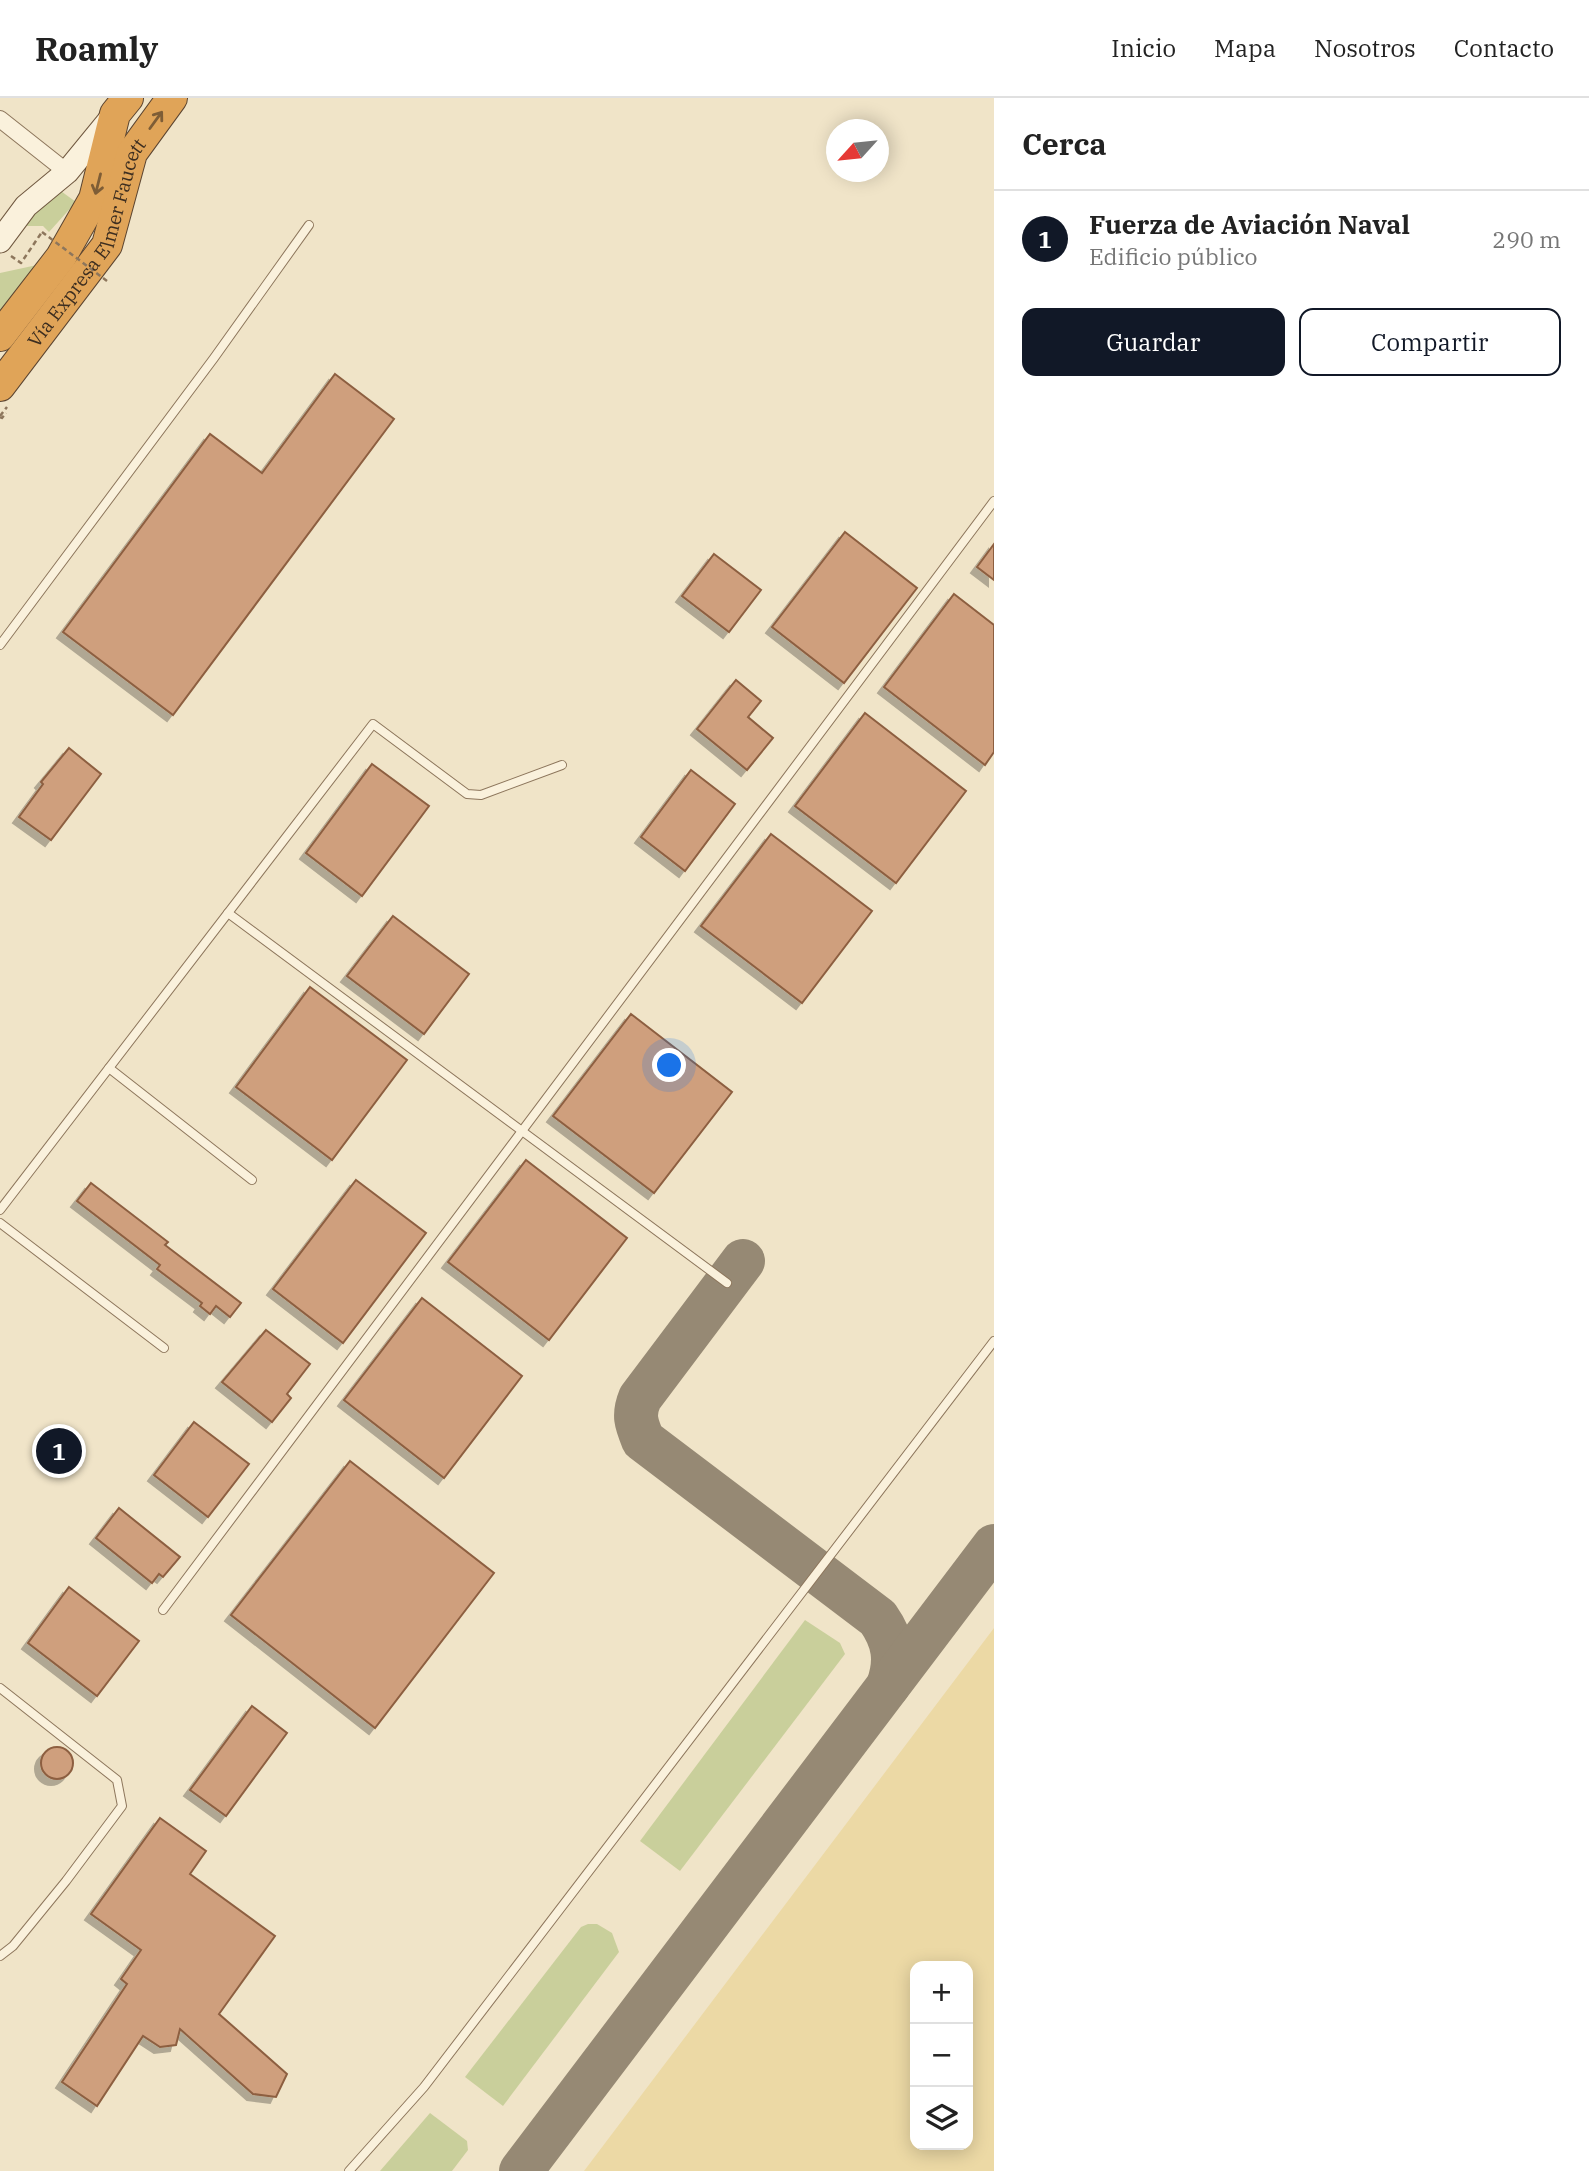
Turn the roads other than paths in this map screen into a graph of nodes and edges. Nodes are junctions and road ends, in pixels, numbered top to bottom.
1 (172, 98) edge
2 (121, 106) edge
3 (0, 119) edge
4 (67, 172) junction
5 (309, 225) dead end
6 (0, 241) edge
7 (0, 336) edge
8 (4, 402) edge
9 (994, 501) edge
10 (0, 645) edge
11 (562, 765) dead end
12 (228, 913) junction
13 (109, 1068) junction
14 (523, 1132) junction
15 (252, 1180) dead end
16 (0, 1210) edge
17 (0, 1223) edge
18 (727, 1283) dead end
19 (994, 1342) edge
20 (164, 1348) dead end
21 (163, 1610) dead end
22 (0, 1688) edge
23 (0, 1956) edge
24 (348, 2171) edge

8 -> 1 highway, Vía Expresa Elmer Faucett
2 - 4 main road
2 -> 7 highway, Vía Expresa Elmer Faucett
3 - 4 street
4 - 6 main road
5 - 10 lane
9 - 14 lane
11 - 12 lane
12 - 13 lane
12 - 14 lane
13 - 15 lane
13 - 16 lane
14 - 18 lane
14 - 21 lane
17 - 20 lane
19 - 24 lane
22 - 23 lane

